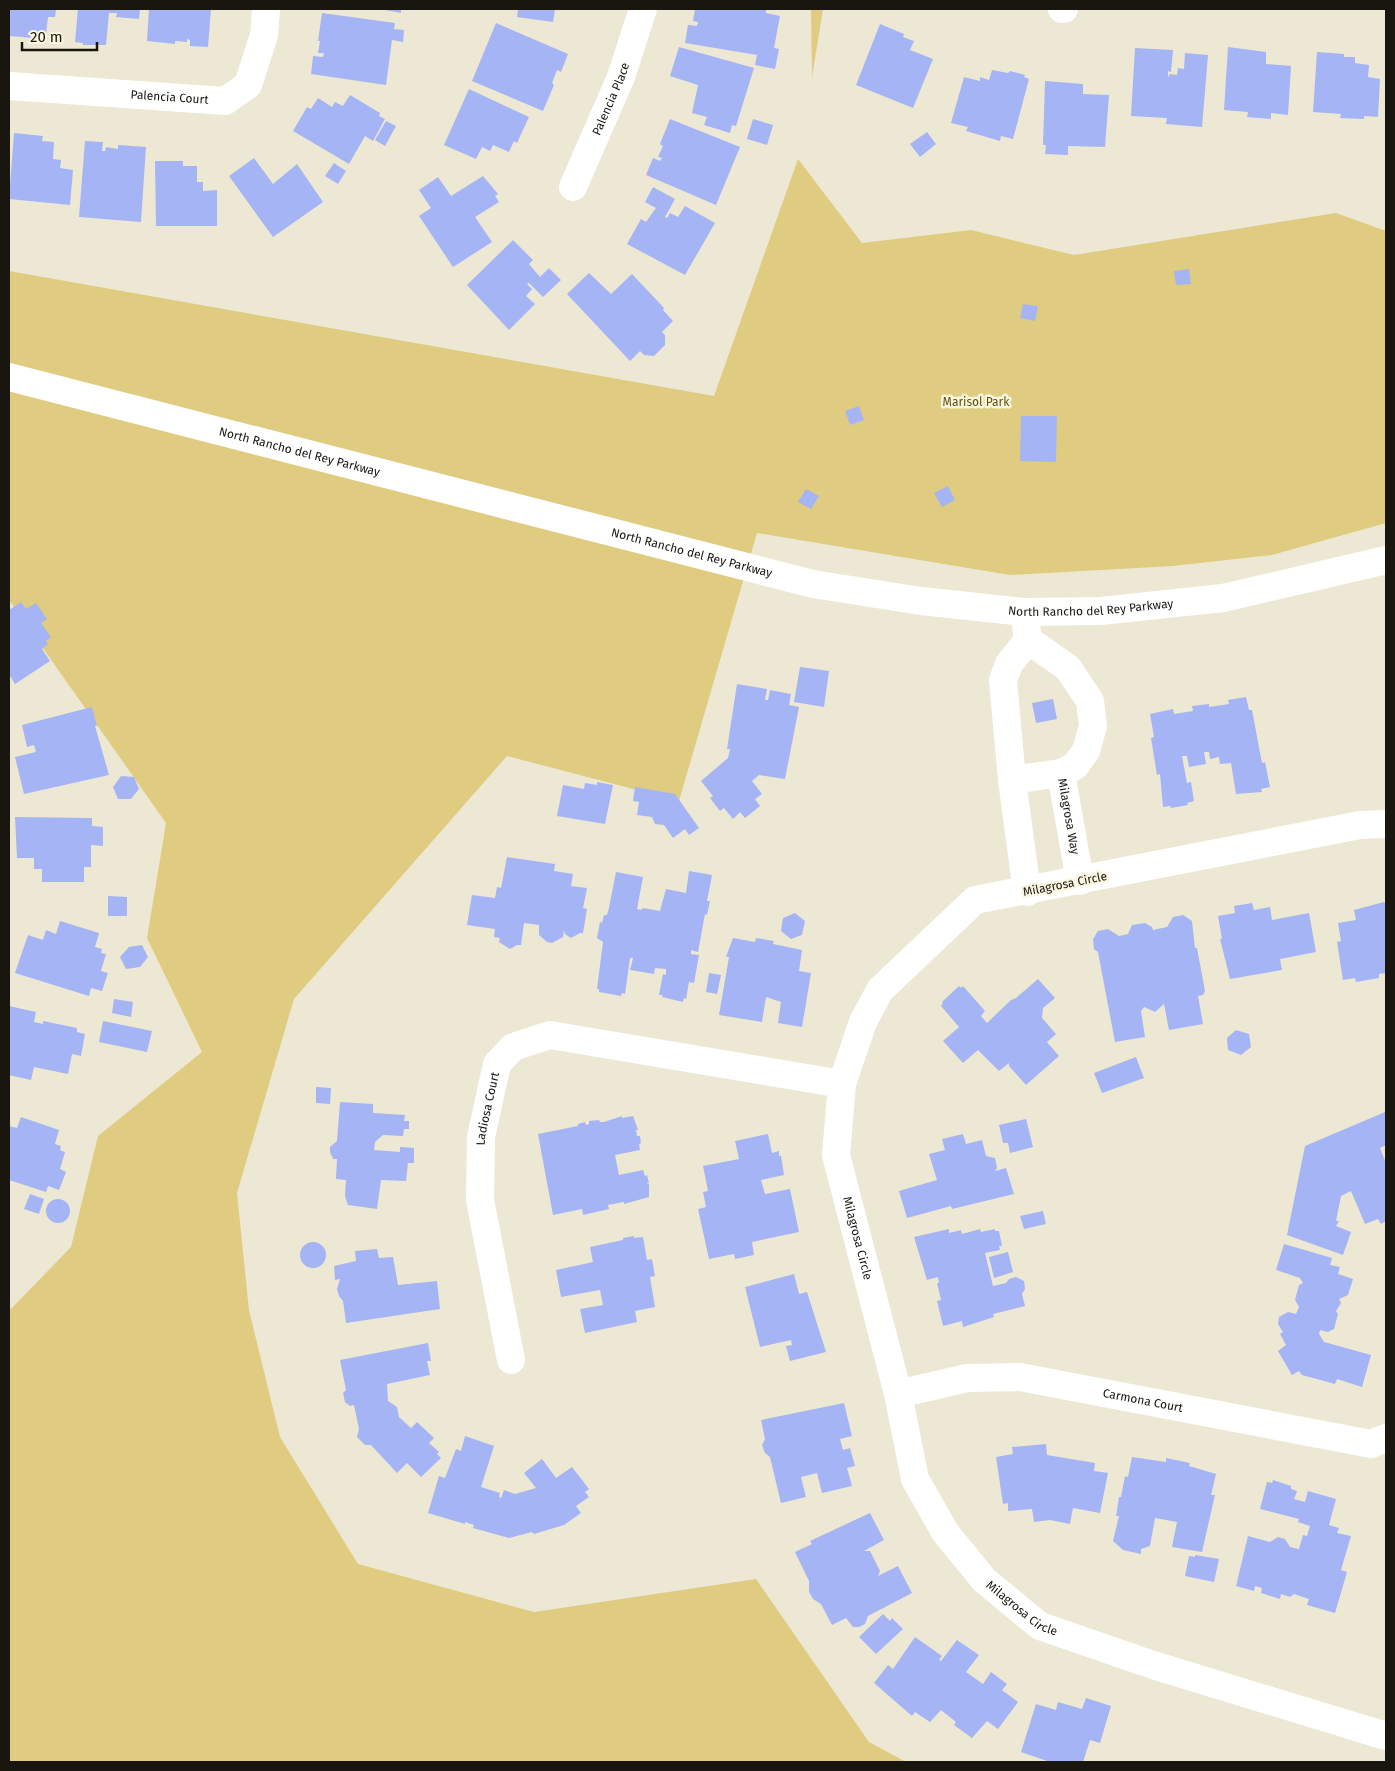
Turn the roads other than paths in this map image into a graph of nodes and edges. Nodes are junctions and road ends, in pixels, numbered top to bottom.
1 (266, 9) edge
2 (643, 9) edge
3 (9, 86) edge
4 (573, 187) dead end
5 (9, 377) edge
6 (1386, 560) edge
7 (1024, 612) junction
8 (1028, 640) junction
9 (1061, 773) junction
10 (1012, 780) junction
11 (1386, 824) edge
12 (1080, 881) junction
13 (1027, 892) junction
14 (842, 1084) junction
15 (511, 1360) dead end
16 (898, 1394) junction
17 (1386, 1438) edge
18 (1386, 1736) edge

1 - 3 street, Palencia Court
2 - 4 street, Palencia Place
5 - 7 street, North Rancho del Rey Parkway
6 - 7 street, North Rancho del Rey Parkway
7 - 8 street
8 - 9 street, Milagrosa Way
8 - 10 street
9 - 10 street
9 - 12 street, Milagrosa Way
10 - 13 street
11 - 12 street, Milagrosa Circle
12 - 13 street, Milagrosa Circle
13 - 14 street, Milagrosa Circle
14 - 15 street, Ladiosa Court
14 - 16 street, Milagrosa Circle
16 - 17 street, Carmona Court
16 - 18 street, Milagrosa Circle

